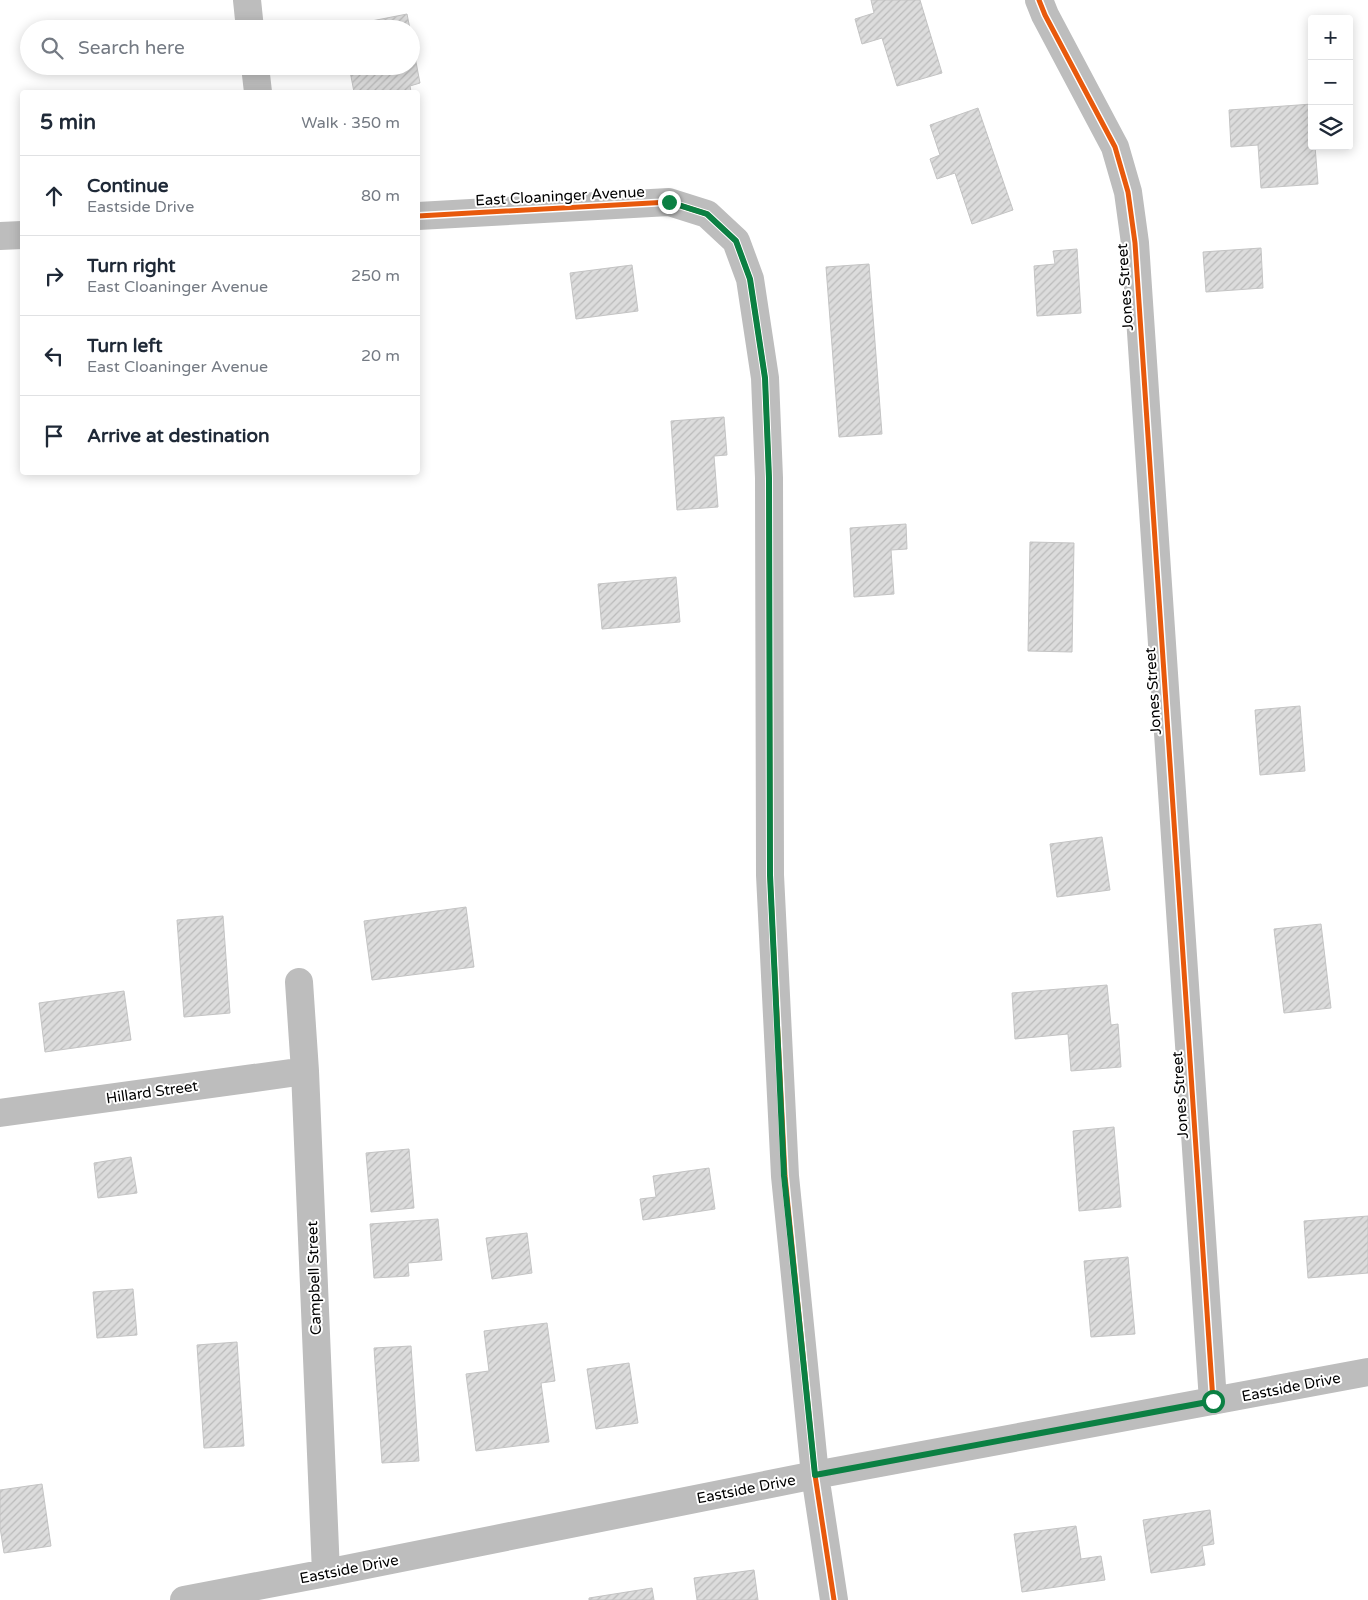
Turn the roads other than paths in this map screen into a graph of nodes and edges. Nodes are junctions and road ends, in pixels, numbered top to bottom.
1 (247, 0) edge
2 (1039, 0) edge
3 (249, 20) edge
4 (256, 75) edge
5 (258, 90) edge
6 (420, 216) edge
7 (20, 235) edge
8 (0, 236) edge
9 (299, 982) dead end
10 (304, 1071) junction
11 (0, 1113) edge
12 (1368, 1372) edge
13 (1213, 1401) junction
14 (815, 1475) junction
15 (326, 1573) junction
16 (184, 1600) edge
17 (834, 1600) edge

1 - 3 street
2 - 13 street, Jones Street
4 - 5 street
6 - 14 street, East Cloaninger Avenue
7 - 8 street
9 - 10 street, Campbell Street
10 - 11 street, Hillard Street
10 - 15 street, Campbell Street
12 - 13 street, Eastside Drive
13 - 14 street, Eastside Drive
14 - 15 street, Eastside Drive
14 - 17 street, East Cloaninger Avenue
15 - 16 street, Eastside Drive

